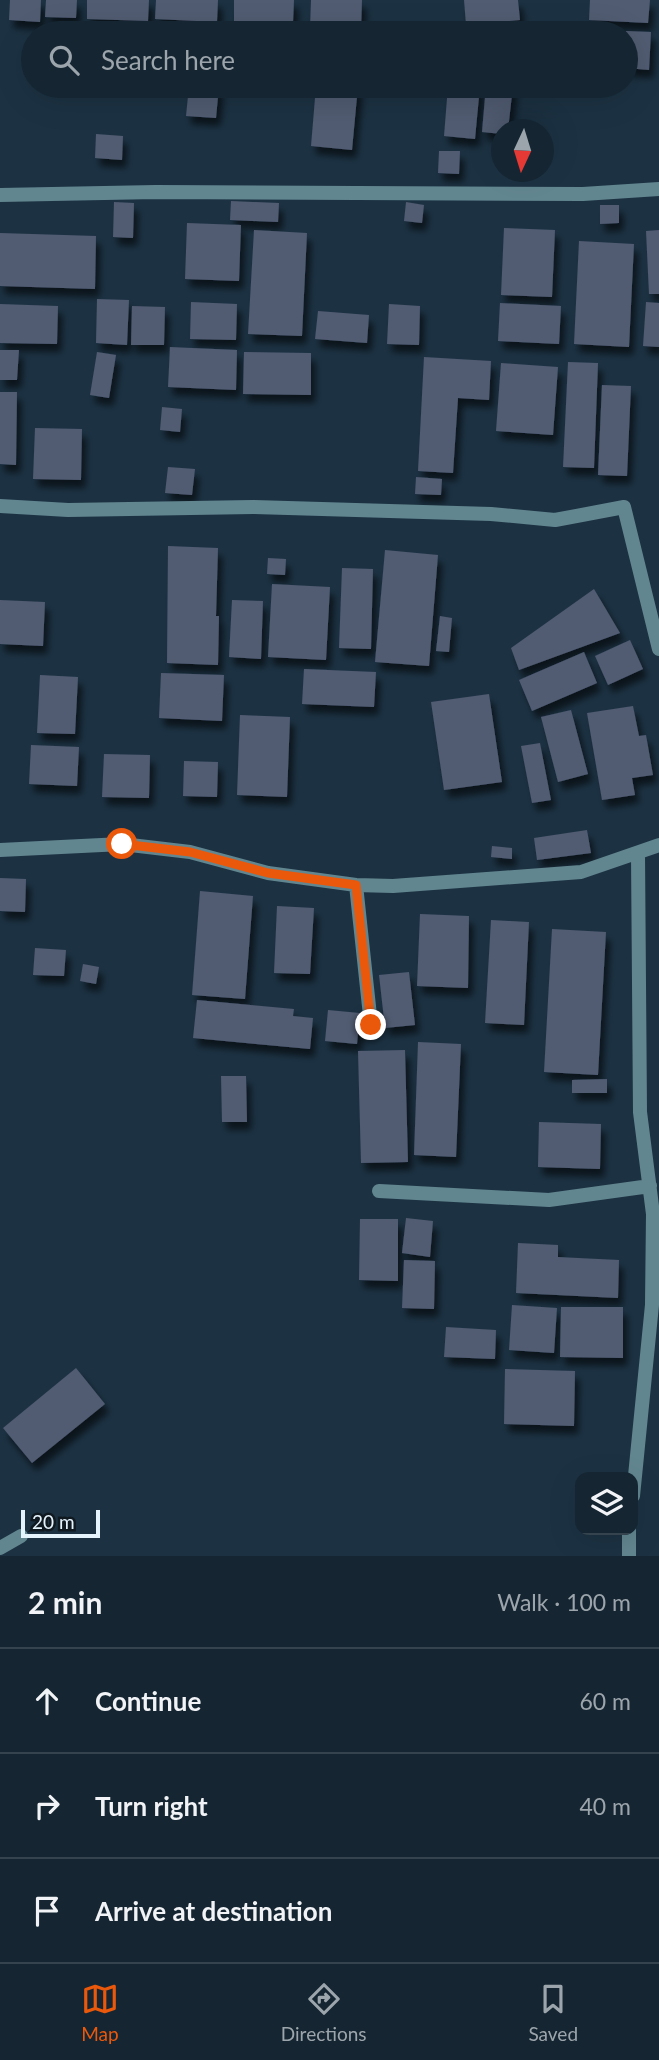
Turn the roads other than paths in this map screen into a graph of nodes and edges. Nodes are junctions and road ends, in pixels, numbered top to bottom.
1 (659, 189) edge
2 (0, 195) edge
3 (0, 506) edge
4 (659, 649) edge
5 (659, 845) edge
6 (0, 850) edge
7 (638, 854) junction
8 (356, 885) junction
9 (371, 1025) dead end
10 (650, 1186) junction
11 (379, 1191) dead end
12 (635, 1472) edge
13 (629, 1535) edge
14 (21, 1536) dead end
15 (0, 1548) edge
16 (629, 1556) edge

1 - 2 street
3 - 4 street
5 - 7 street
6 - 8 street
7 - 8 street
7 - 10 street
8 - 9 street
10 - 11 street
10 - 12 street
13 - 16 street
14 - 15 street

